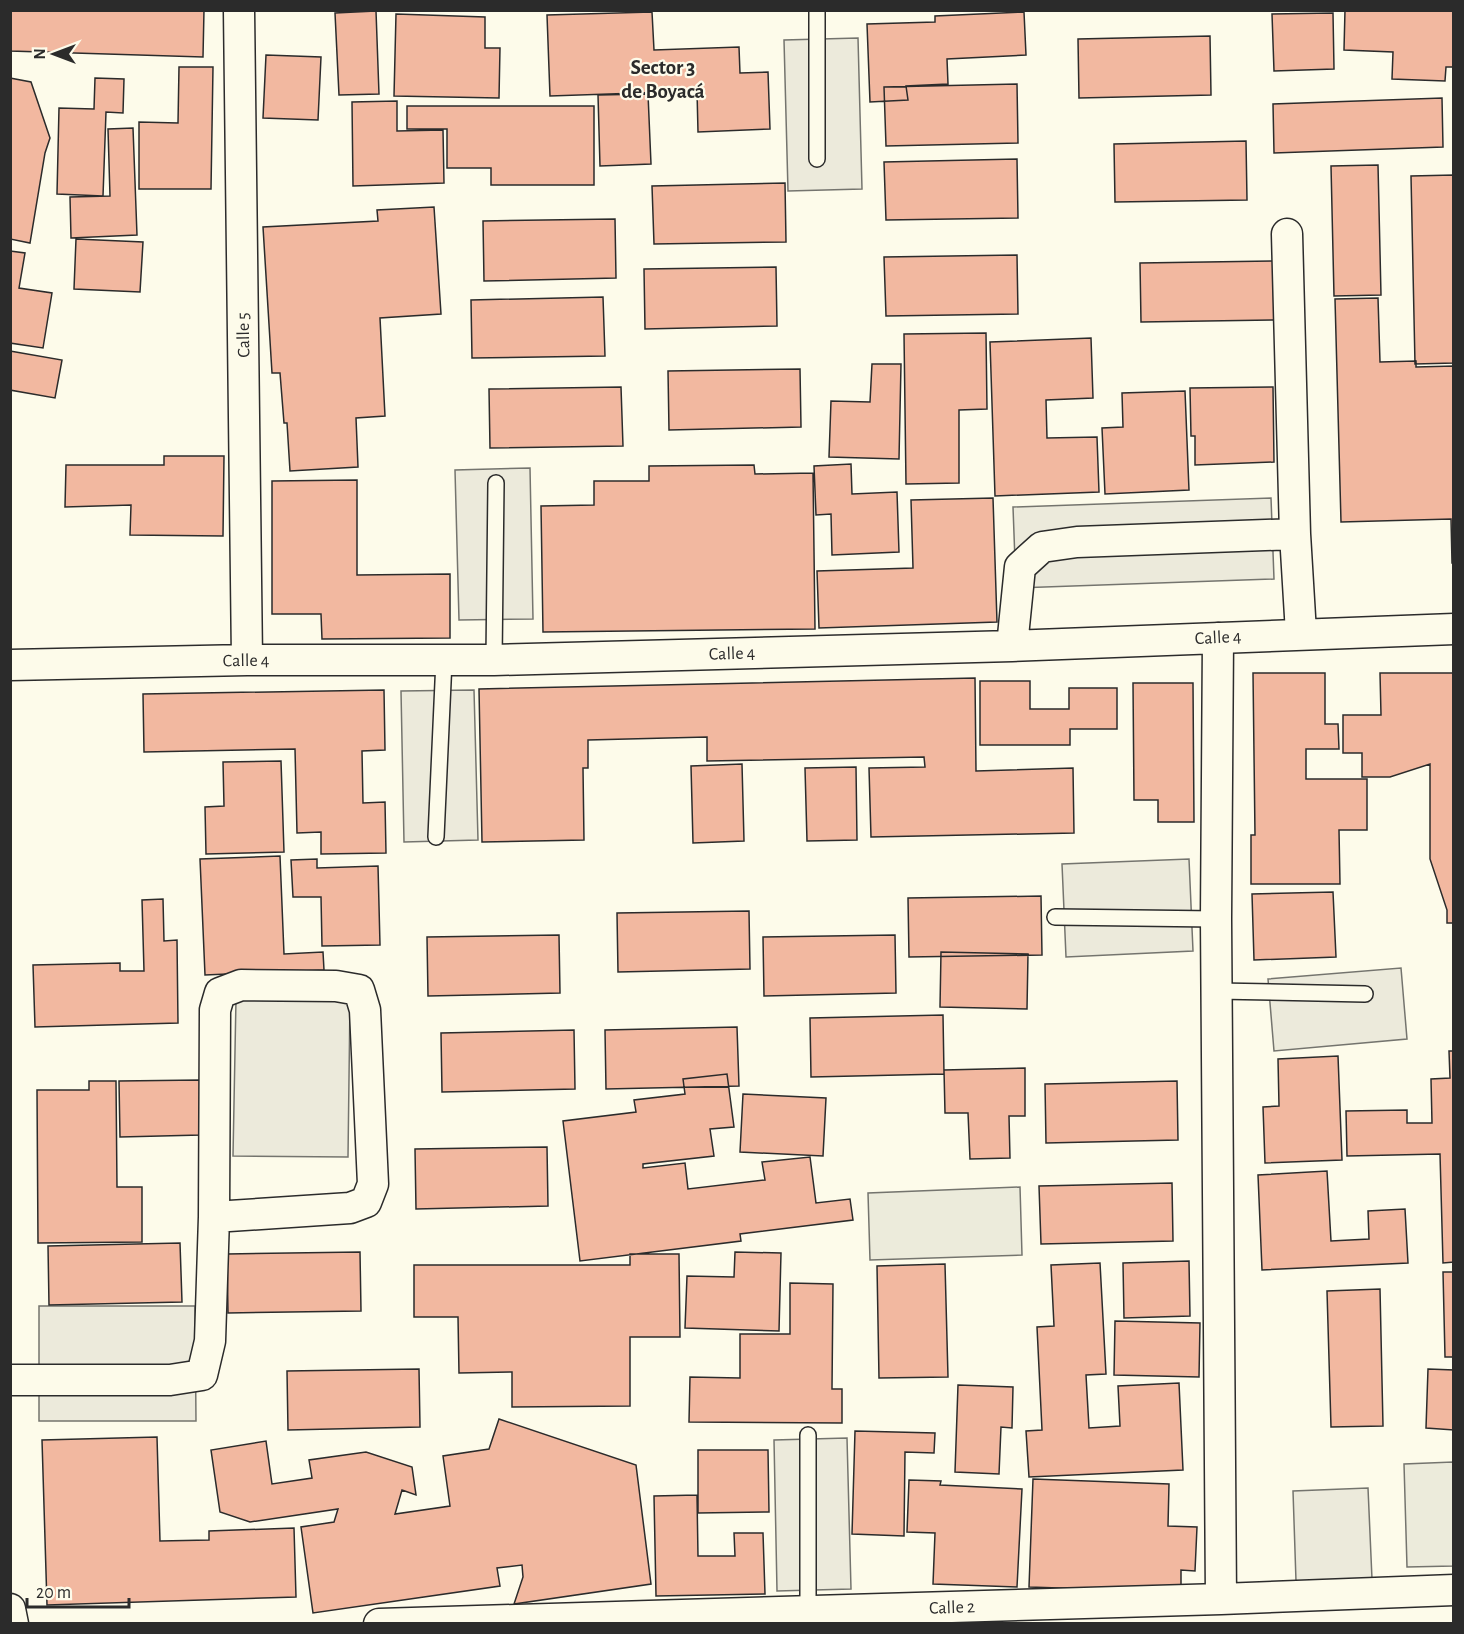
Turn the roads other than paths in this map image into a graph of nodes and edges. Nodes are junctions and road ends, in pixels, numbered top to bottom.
1 (239, 10) edge
2 (817, 10) edge
3 (817, 159) dead end
4 (1287, 234) dead end
5 (496, 483) dead end
6 (1295, 534) junction
7 (1454, 629) edge
8 (1301, 633) junction
9 (1218, 638) junction
10 (1012, 645) junction
11 (247, 660) junction
12 (444, 660) junction
13 (494, 660) junction
14 (10, 665) edge
15 (436, 837) dead end
16 (1055, 917) dead end
17 (1216, 920) junction
18 (1217, 992) junction
19 (1365, 994) dead end
20 (214, 1218) junction
21 (10, 1380) edge
22 (808, 1435) dead end
23 (1454, 1590) edge
24 (1221, 1599) junction
25 (10, 1609) edge
26 (808, 1611) junction
27 (621, 1620) edge
28 (13, 1623) edge
29 (379, 1623) edge

1 - 11 street, Calle 5
2 - 3 lane
4 - 6 street
5 - 13 lane
6 - 8 street
6 - 10 street
7 - 8 street, Calle 4
8 - 9 street, Calle 4
9 - 10 street, Calle 4
9 - 17 street
10 - 13 street, Calle 4
11 - 12 street, Calle 4
11 - 14 street, Calle 4
12 - 13 street, Calle 4
12 - 15 lane
16 - 17 lane
17 - 18 street
18 - 19 lane
18 - 24 street
20 - 20 street
20 - 21 street
22 - 26 lane
23 - 24 street, Calle 2
24 - 26 street, Calle 2
25 - 28 street
26 - 27 street, Calle 2
27 - 29 street, Calle 2

